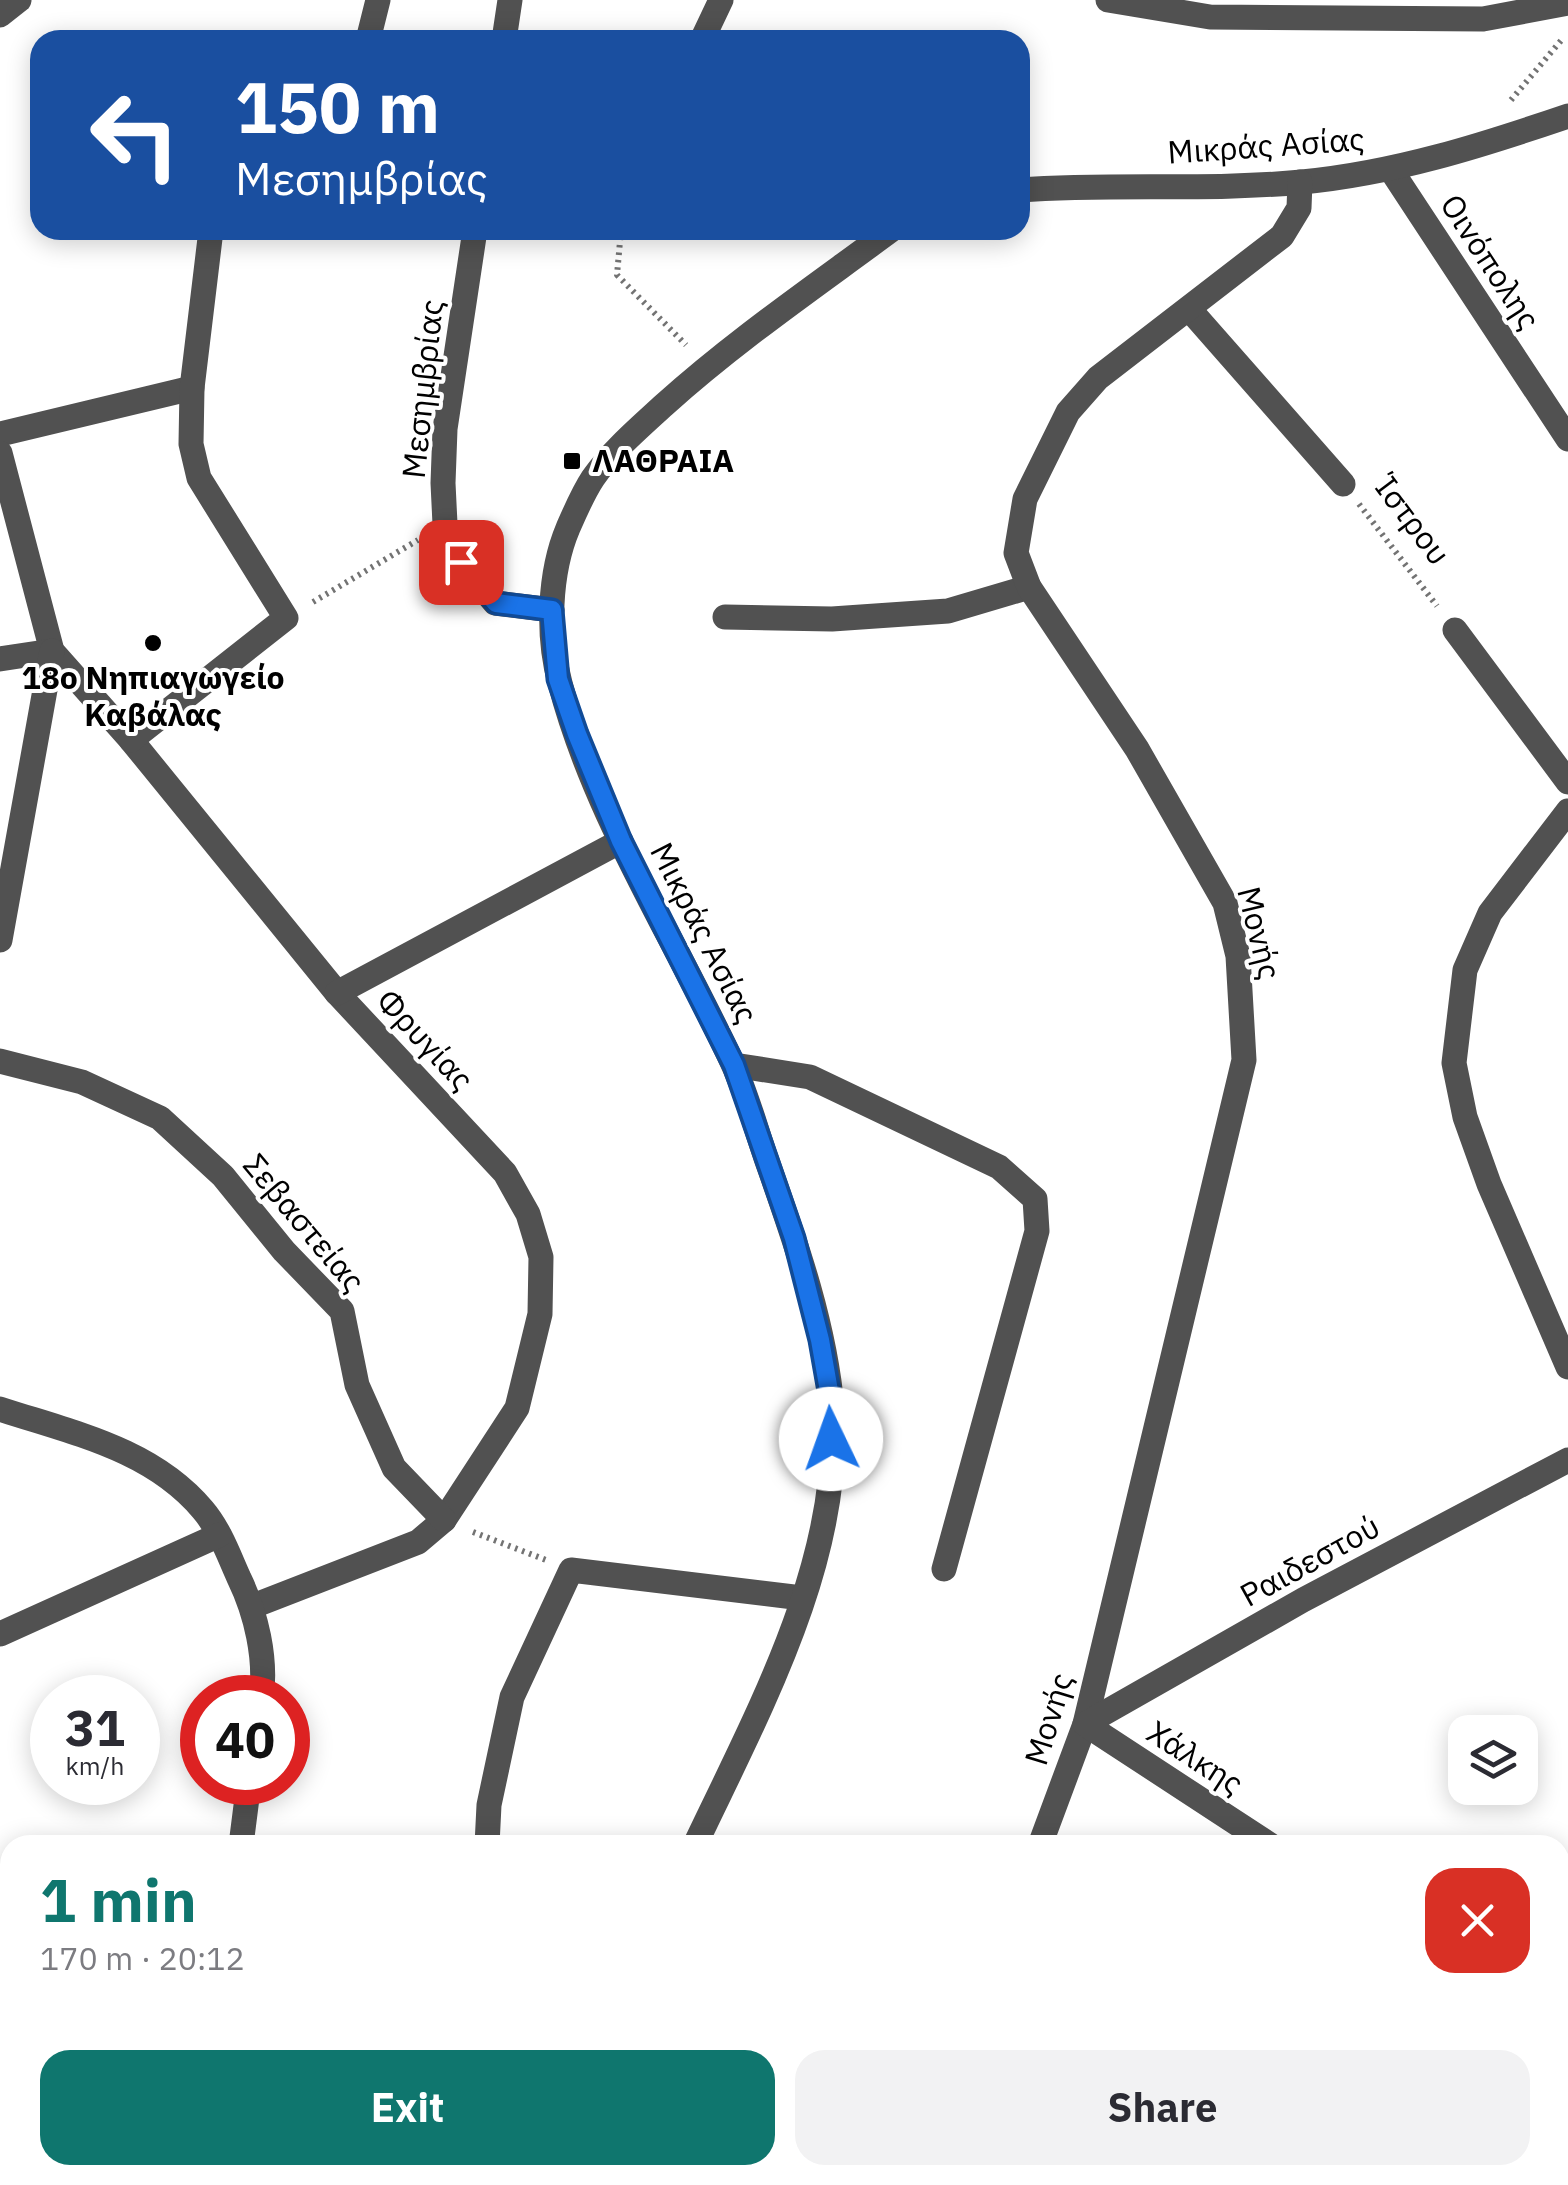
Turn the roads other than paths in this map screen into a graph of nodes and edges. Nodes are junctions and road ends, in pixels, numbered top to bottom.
1 (19, 0) edge
2 (378, 0) edge
3 (510, 0) edge
4 (721, 0) edge
5 (1108, 0) edge
6 (1248, 0) edge
7 (1568, 2) edge
8 (0, 15) edge
9 (1210, 18) junction
10 (370, 30) edge
11 (506, 30) edge
12 (707, 30) edge
13 (1568, 116) edge
14 (1392, 170) junction
15 (1300, 182) junction
16 (1030, 190) edge
17 (210, 240) edge
18 (473, 240) edge
19 (877, 240) edge
20 (1190, 310) junction
21 (192, 388) junction
22 (0, 434) edge
23 (1568, 439) edge
24 (0, 453) edge
25 (1344, 484) road end
26 (1029, 587) junction
27 (552, 610) junction
28 (725, 618) dead end
29 (1455, 630) road end
30 (52, 651) junction
31 (0, 659) edge
32 (130, 740) junction
33 (1568, 782) edge
34 (1568, 811) edge
35 (621, 841) junction
36 (0, 940) edge
37 (337, 993) junction
38 (0, 1061) edge
39 (734, 1065) junction
40 (1568, 1367) edge
41 (0, 1409) edge
42 (1568, 1460) edge
43 (444, 1520) junction
44 (219, 1535) junction
45 (944, 1569) dead end
46 (802, 1598) junction
47 (253, 1606) junction
48 (0, 1634) edge
49 (263, 1675) edge
50 (1085, 1724) junction
51 (246, 1805) edge
52 (241, 1835) edge
53 (487, 1835) edge
54 (701, 1835) edge
55 (1044, 1835) edge
56 (1255, 1835) edge

1 - 8 street
2 - 10 street
3 - 11 street
4 - 12 street
5 - 9 street
6 - 9 street
7 - 9 street
13 - 14 street, Μικράς Ασίας
14 - 15 street, Μικράς Ασίας
14 - 23 street, Οινόπολης
15 - 16 street, Μικράς Ασίας
15 - 20 street, Μονής
17 - 21 street
18 - 27 street, Μεσημβρίας
19 - 27 street, Μικράς Ασίας
20 - 25 street, Ίστρου
20 - 26 street, Μονής
21 - 22 street
21 - 32 street
24 - 30 street, Φρυγίας
26 - 28 street
26 - 50 street, Μονής
27 - 35 street, Μικράς Ασίας
29 - 33 street
30 - 31 street
30 - 32 street, Φρυγίας
30 - 36 street
32 - 37 street, Φρυγίας
34 - 40 street
35 - 37 street
35 - 39 street, Μικράς Ασίας
37 - 43 street, Φρυγίας
38 - 43 street, Σεβαστείας
39 - 45 street
39 - 46 street, Μικράς Ασίας
41 - 44 street
42 - 50 street, Ραιδεστού
43 - 47 street, Φρυγίας
44 - 47 street
44 - 48 street
46 - 53 street
46 - 54 street, Μικράς Ασίας
47 - 49 street
50 - 55 street, Μονής
50 - 56 street, Χάλκης
51 - 52 street

